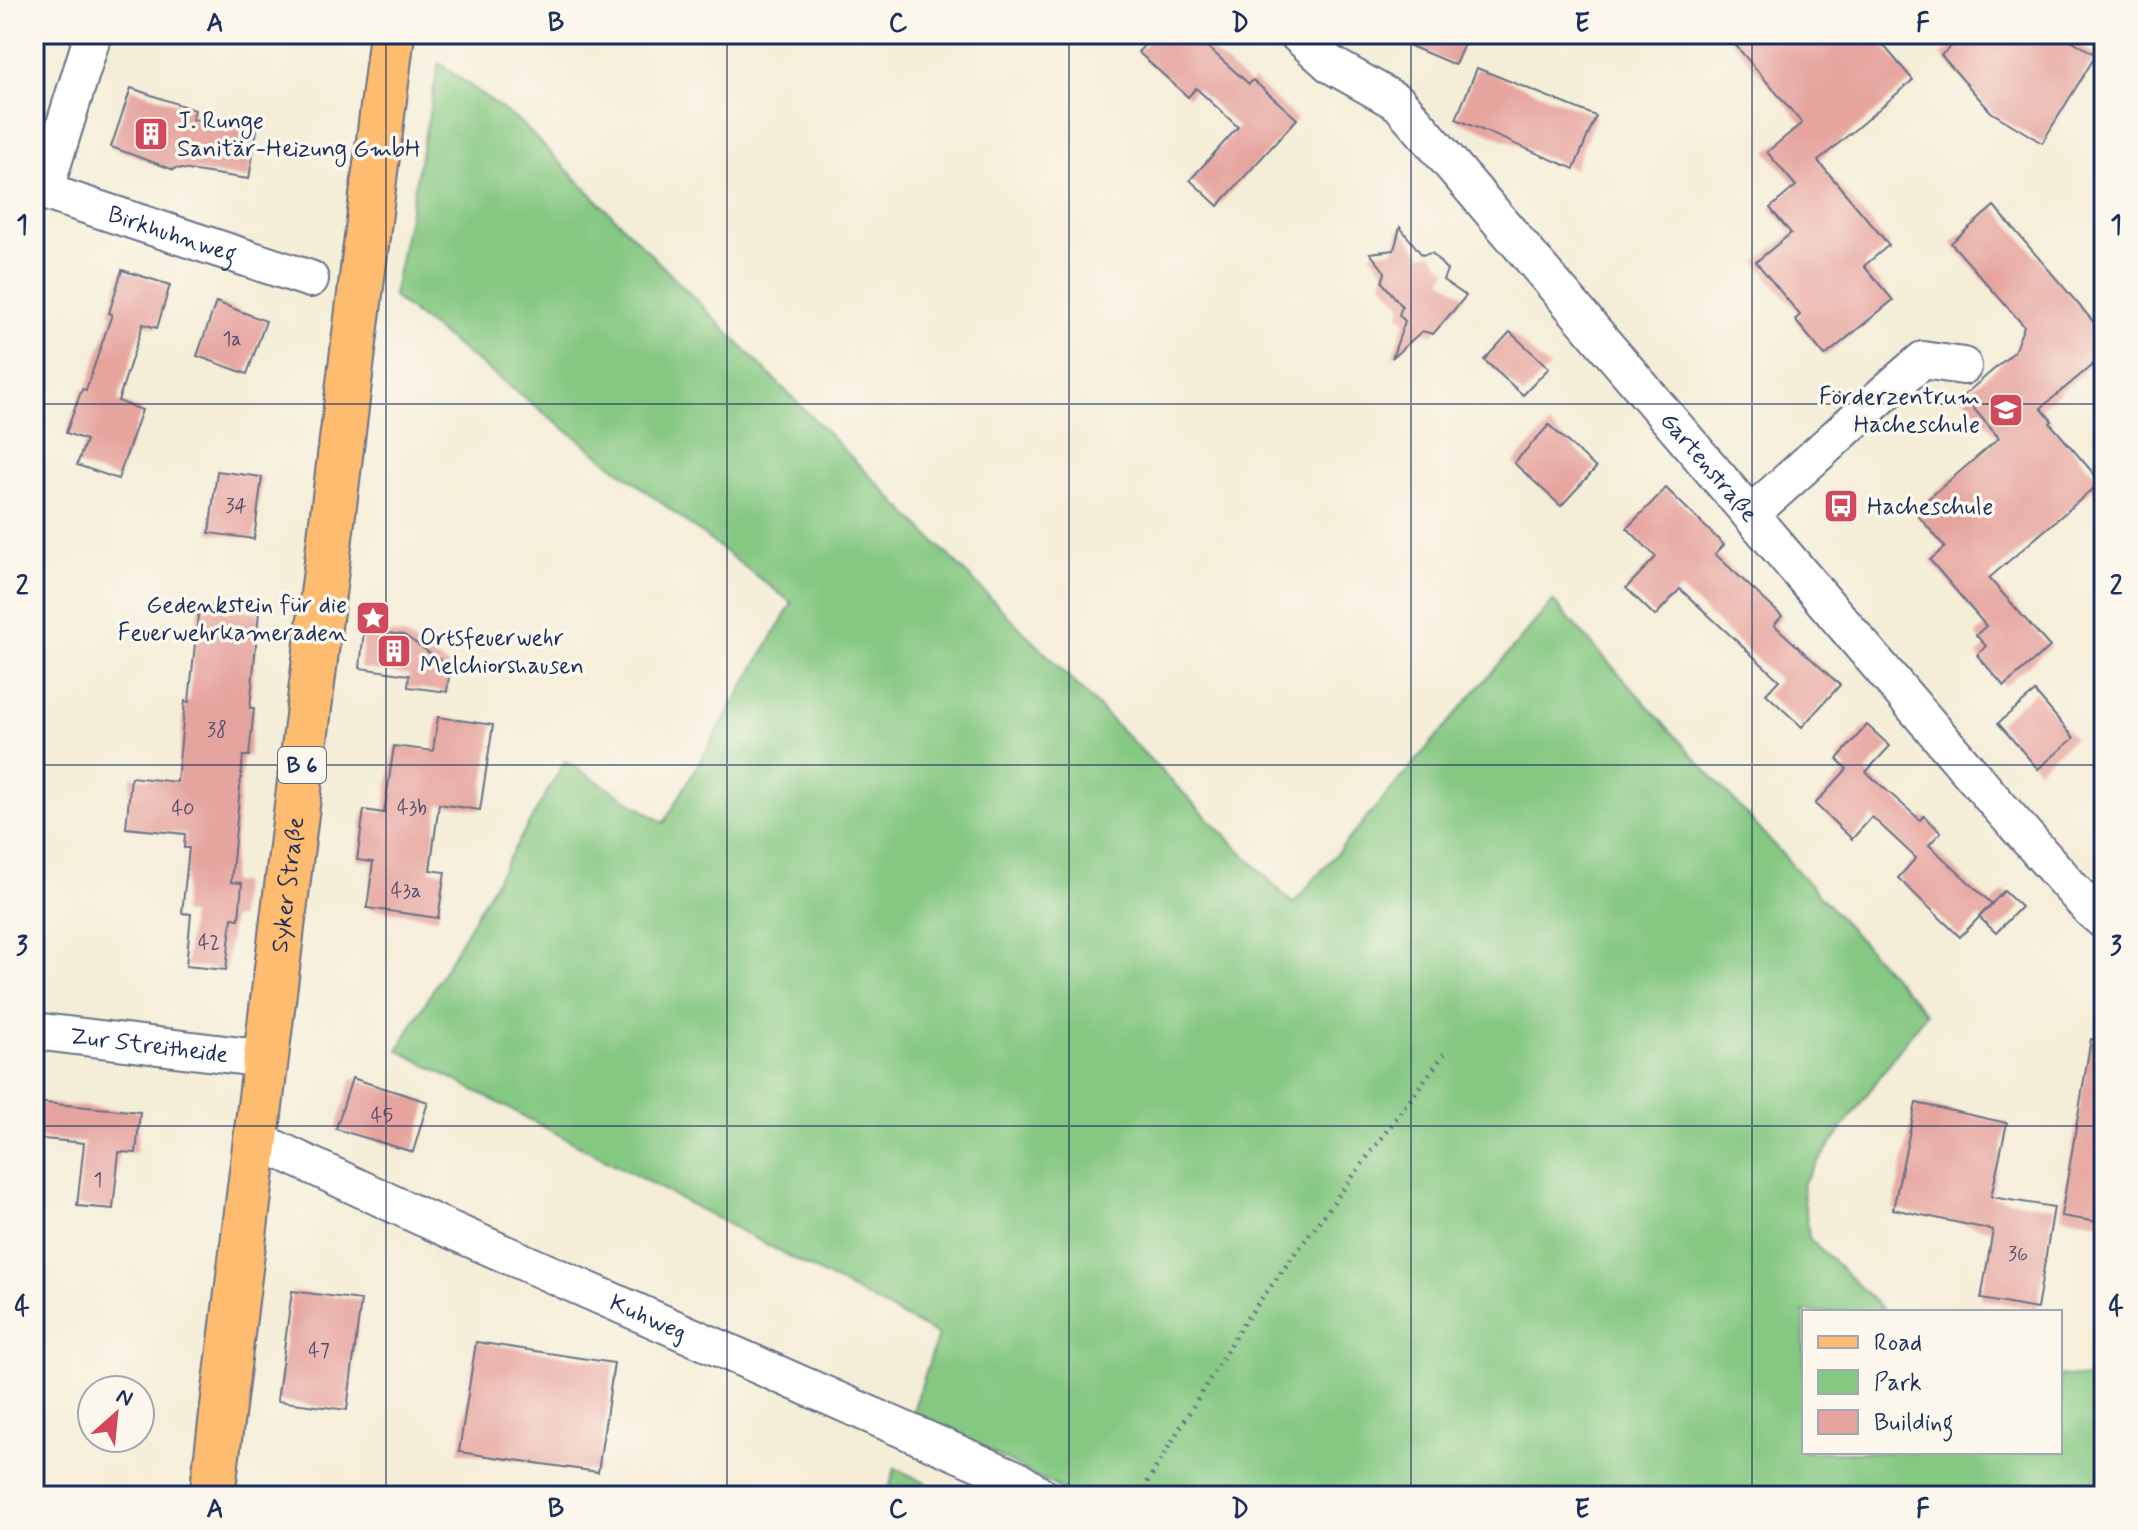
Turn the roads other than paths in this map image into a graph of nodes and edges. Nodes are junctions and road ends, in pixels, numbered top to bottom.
1 (93, 34) edge
2 (392, 34) edge
3 (1297, 34) edge
4 (39, 190) edge
5 (310, 279) dead end
6 (1963, 366) dead end
7 (1750, 514) junction
8 (2104, 921) edge
9 (34, 1031) edge
10 (265, 1059) junction
11 (255, 1139) junction
12 (212, 1496) edge
13 (1041, 1496) edge

1 - 4 street
2 - 10 main road, Syker Straße / B 6
3 - 7 street, Gartenstraße
4 - 5 street, Birkhuhnweg
6 - 7 street
7 - 8 street, Gartenstraße
9 - 10 street, Zur Streitheide
10 - 11 main road, Syker Straße / B 6
11 - 12 main road, Syker Straße / B 6
11 - 13 street, Kuhweg

